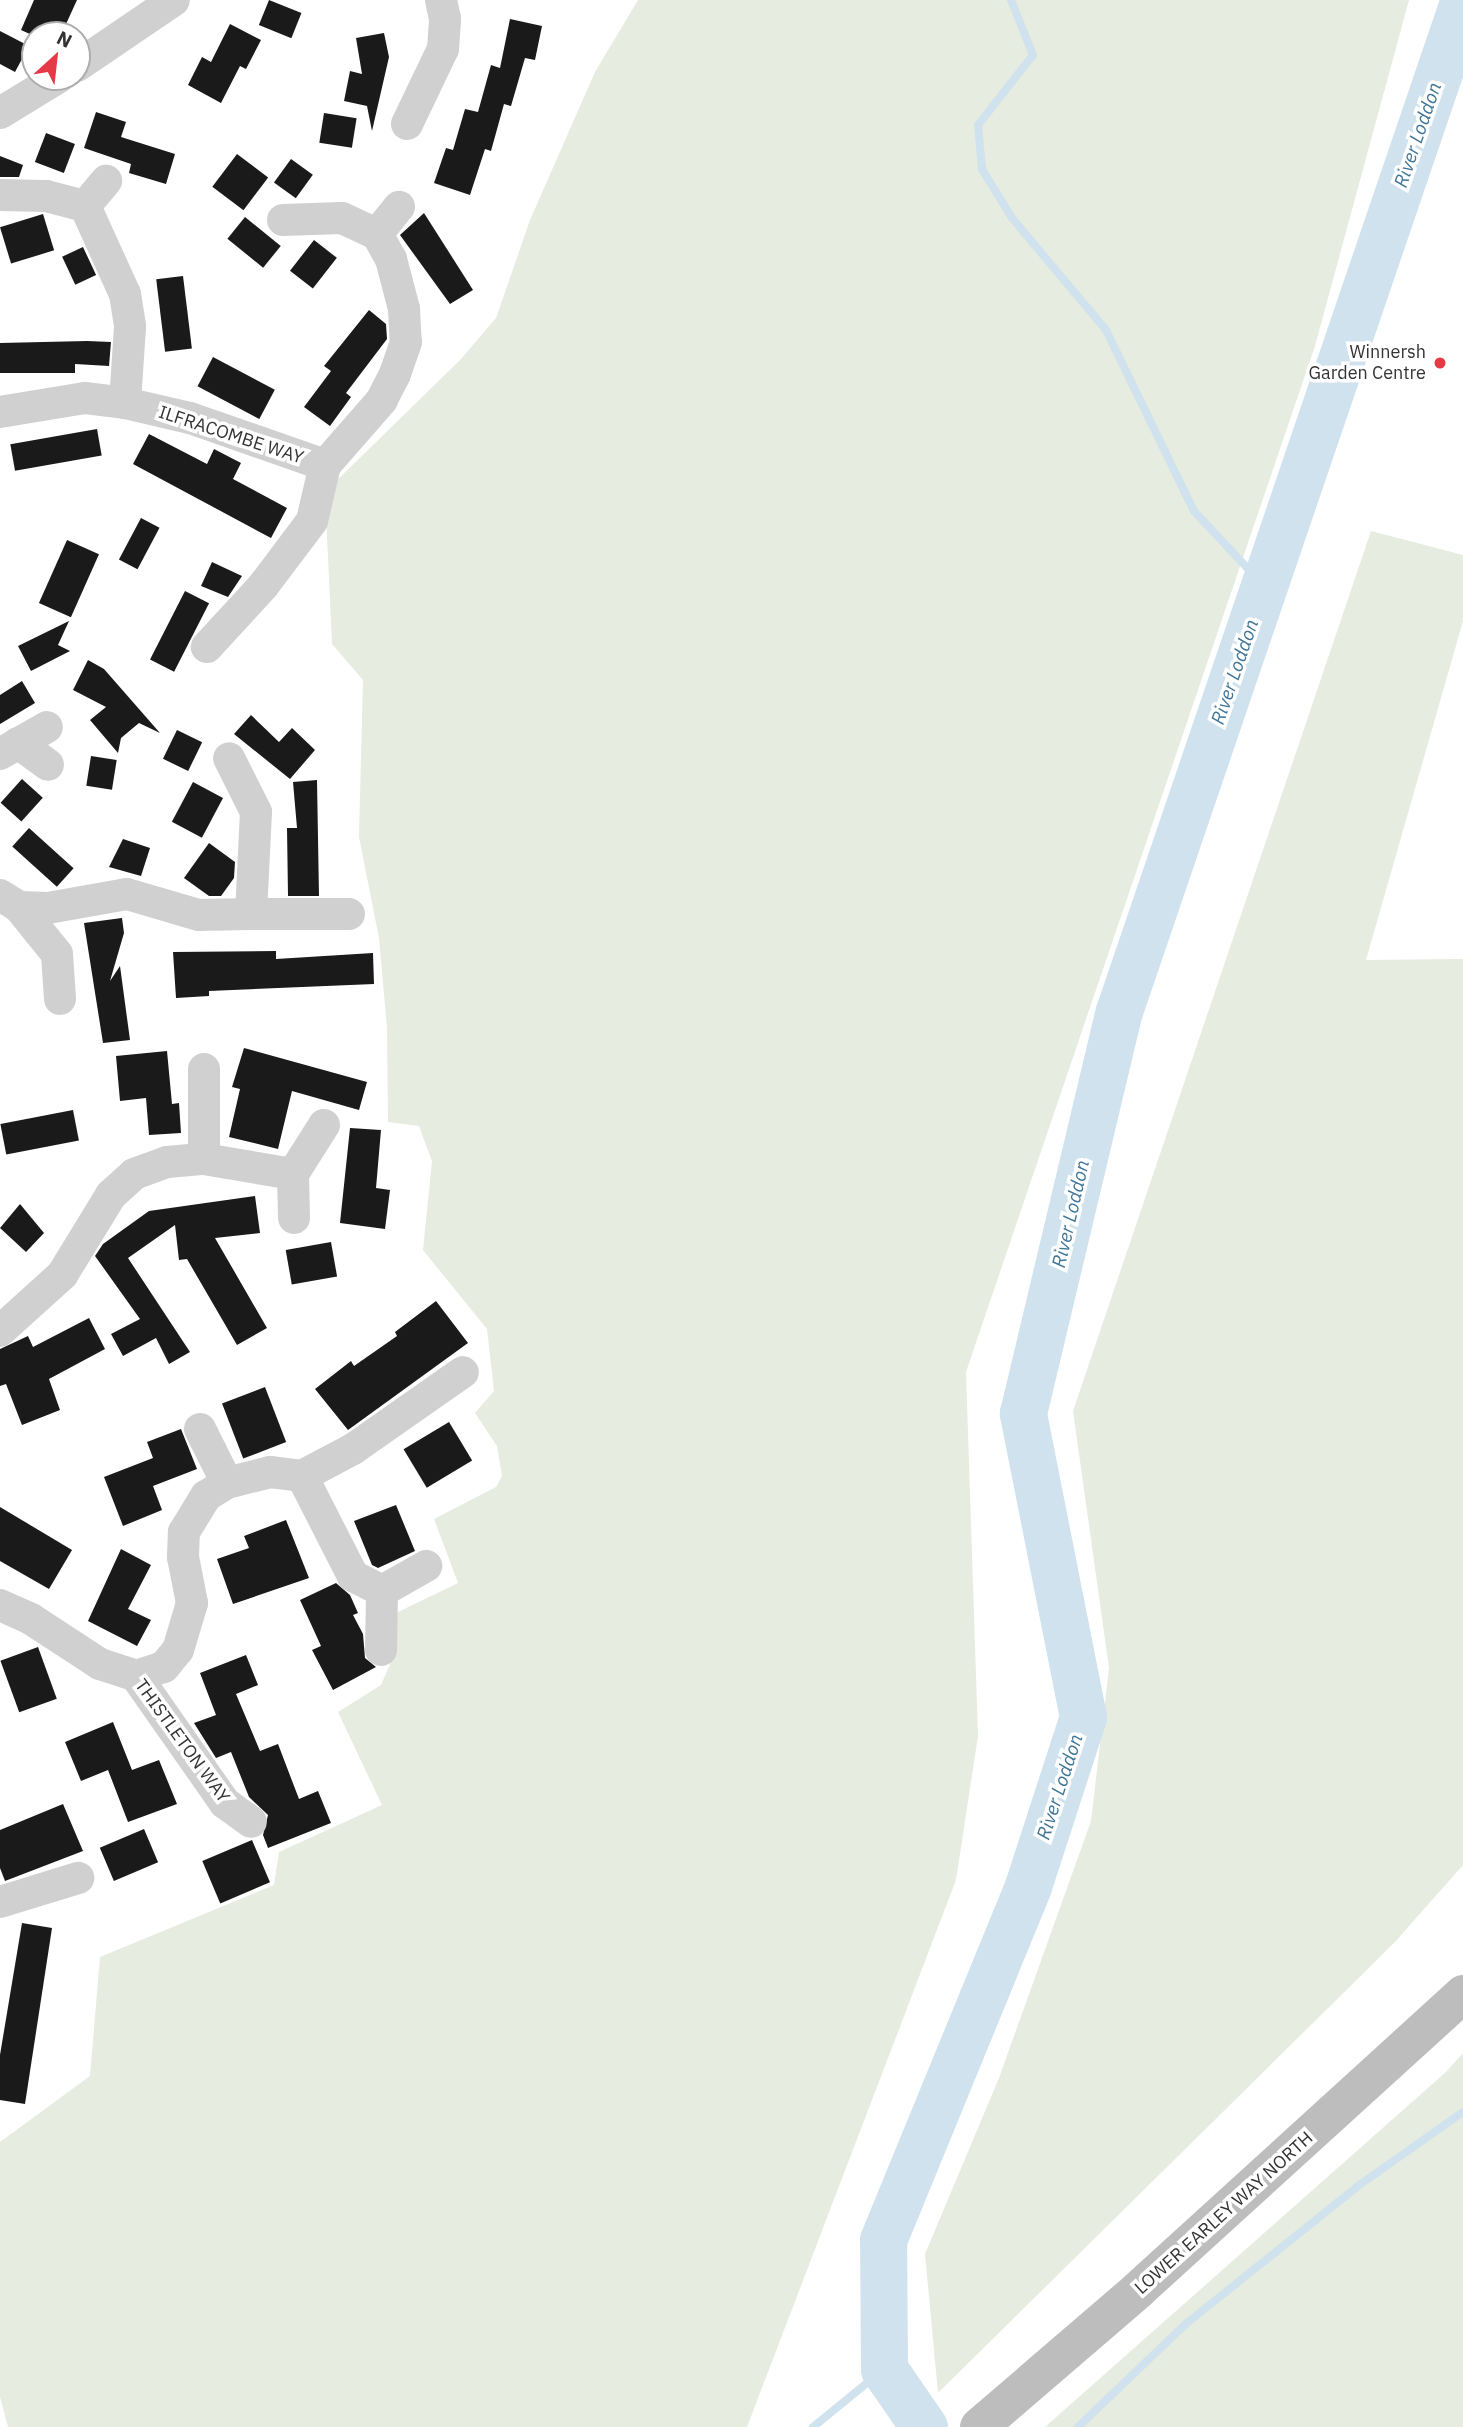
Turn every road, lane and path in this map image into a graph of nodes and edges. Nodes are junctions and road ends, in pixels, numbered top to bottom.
1 (174, 0) edge
2 (441, 0) edge
3 (91, 56) edge
4 (36, 91) edge
5 (0, 113) edge
6 (407, 124) dead end
7 (106, 181) dead end
8 (0, 195) edge
9 (85, 206) junction
10 (399, 207) dead end
11 (282, 220) dead end
12 (377, 234) junction
13 (125, 403) junction
14 (0, 412) edge
15 (325, 465) junction
16 (207, 647) dead end
17 (47, 727) dead end
18 (9, 748) edge
19 (229, 758) dead end
20 (48, 765) dead end
21 (10, 901) edge
22 (251, 914) junction
23 (349, 914) dead end
24 (60, 999) dead end
25 (204, 1069) dead end
26 (324, 1125) dead end
27 (204, 1159) junction
28 (293, 1174) junction
29 (294, 1218) dead end
30 (0, 1331) edge
31 (463, 1372) dead end
32 (200, 1429) dead end
33 (302, 1476) junction
34 (226, 1483) junction
35 (426, 1566) dead end
36 (382, 1591) junction
37 (0, 1605) edge
38 (381, 1650) dead end
39 (136, 1676) junction
40 (251, 1822) dead end
41 (78, 1878) dead end
42 (0, 1902) edge
43 (1463, 1994) edge
44 (979, 2427) edge

1 - 3 street
2 - 6 street
4 - 5 street
7 - 9 street
8 - 9 street
9 - 13 street
10 - 12 street
11 - 12 street
12 - 15 street
13 - 14 street, ILFRACOMBE WAY
13 - 15 street, ILFRACOMBE WAY
15 - 16 street, ILFRACOMBE WAY
17 - 18 street
18 - 20 street
19 - 22 street
21 - 22 street
21 - 24 street
22 - 23 street
25 - 27 street
26 - 28 street
27 - 28 street
27 - 30 street
28 - 29 street
31 - 33 street
32 - 34 street
33 - 34 street
33 - 36 street
34 - 39 street
35 - 36 street
36 - 38 street
37 - 39 street, THISTLETON WAY
39 - 40 street, THISTLETON WAY
41 - 42 street
43 - 44 main road, LOWER EARLEY WAY NORTH

